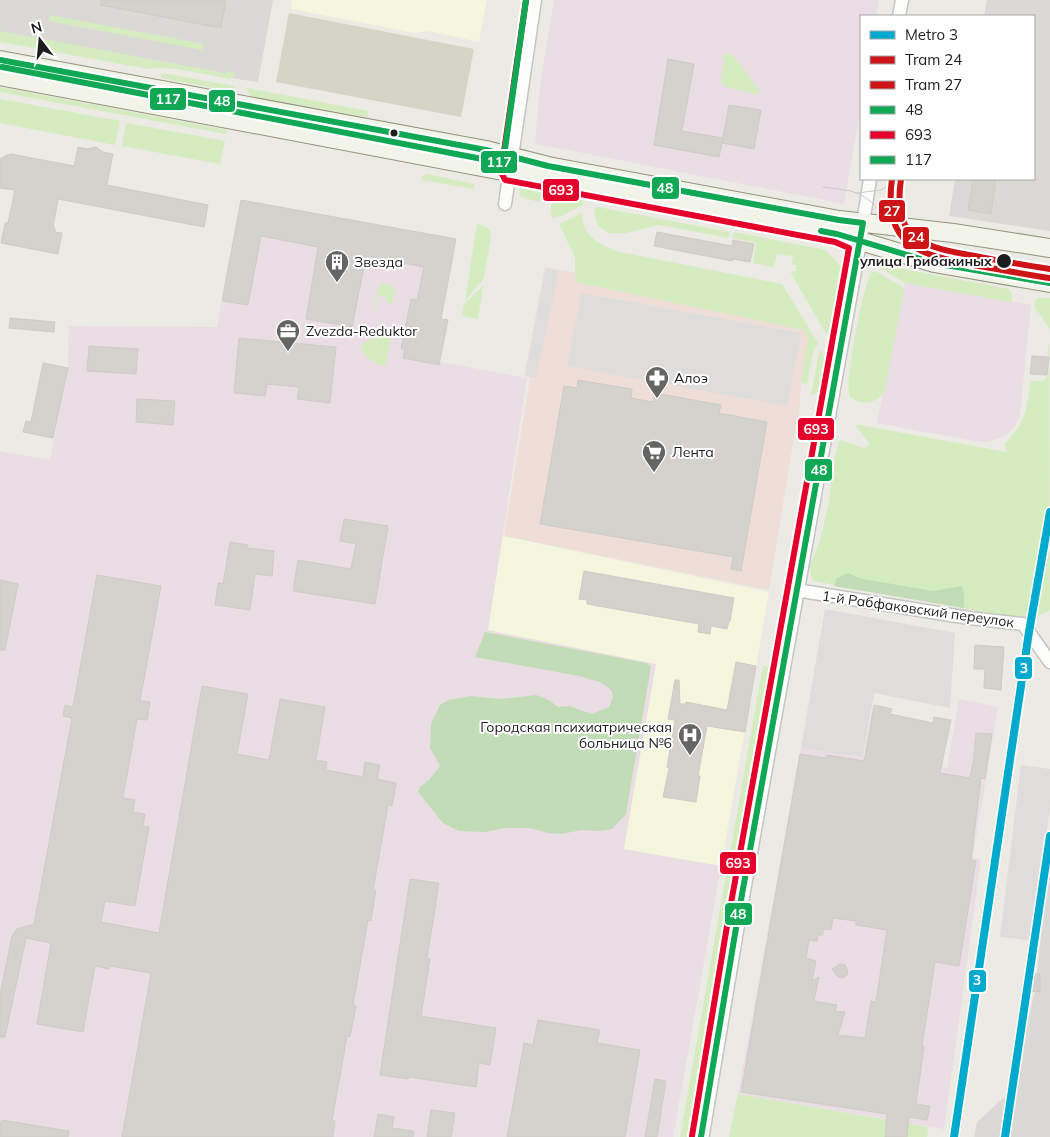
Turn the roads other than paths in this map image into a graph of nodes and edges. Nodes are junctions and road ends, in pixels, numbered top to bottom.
1 (536, 0) edge
2 (902, 0) edge
3 (900, 15) edge
4 (0, 60) edge
5 (0, 76) edge
6 (511, 164) junction
7 (870, 180) edge
8 (506, 204) dead end
9 (863, 222) junction
10 (859, 242) junction
11 (1050, 248) edge
12 (1050, 283) edge
13 (796, 590) junction
14 (1050, 662) edge
15 (701, 1137) edge

1 - 6 street
2 - 3 street
4 - 6 main road
5 - 6 main road
6 - 8 street
6 - 9 main road
6 - 10 main road
7 - 9 street
9 - 10 street
9 - 11 main road
10 - 12 main road
10 - 13 street
13 - 14 street, 1-й Рабфаковский переулок
13 - 15 street

